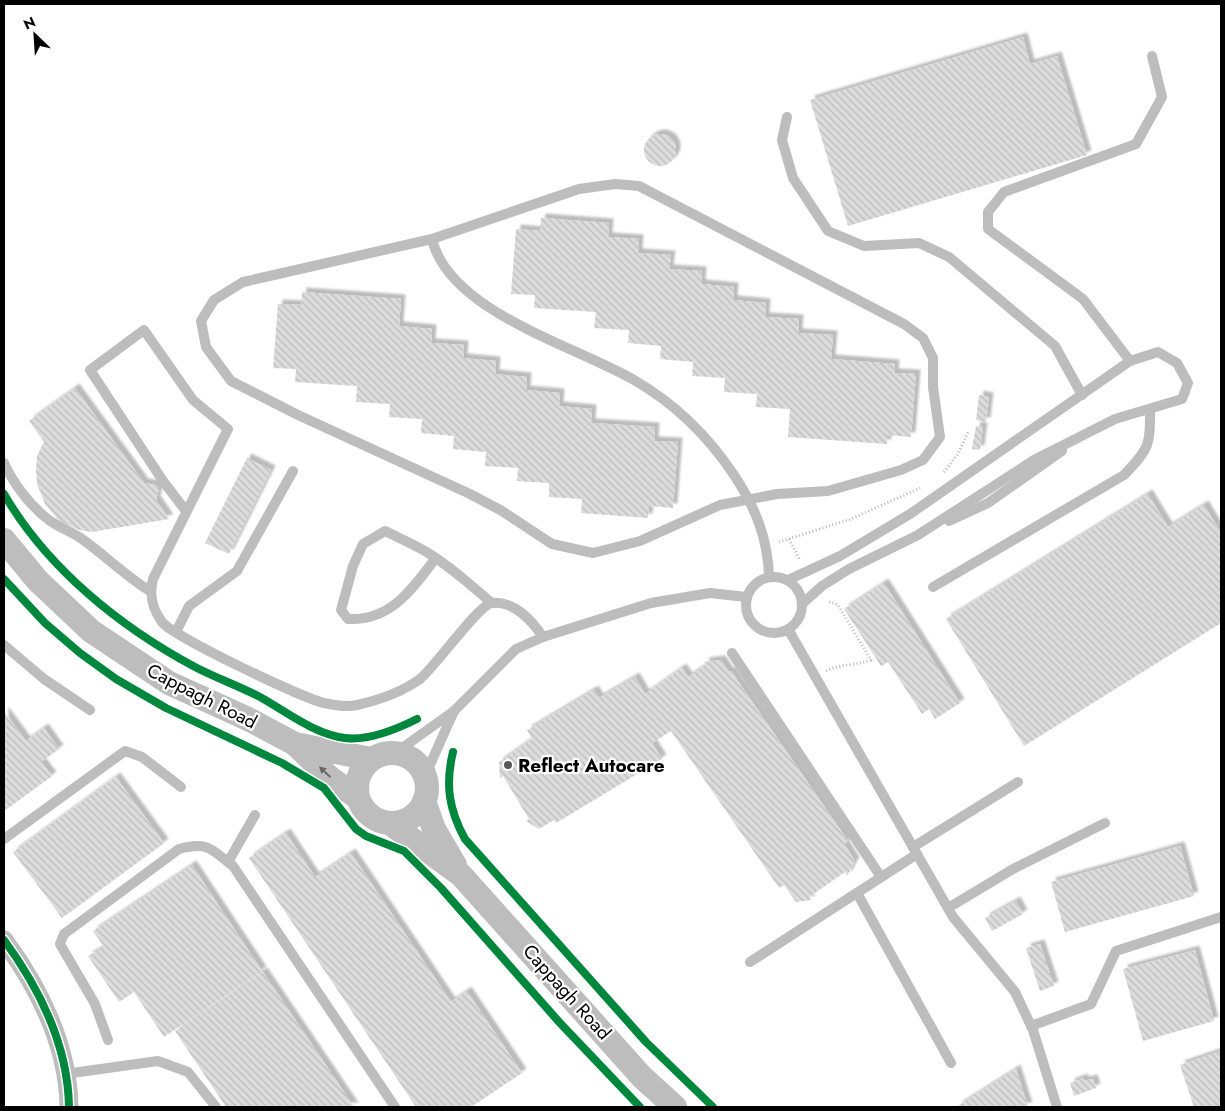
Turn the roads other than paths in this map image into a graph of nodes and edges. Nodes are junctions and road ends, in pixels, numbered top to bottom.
1 (1152, 56) dead end
2 (787, 117) dead end
3 (432, 239) junction
4 (1130, 361) junction
5 (1082, 395) junction
6 (1150, 409) junction
7 (4, 463) edge
8 (293, 472) dead end
9 (749, 499) junction
10 (186, 511) junction
11 (4, 540) edge
12 (435, 559) junction
13 (769, 577) junction
14 (788, 580) junction
15 (933, 587) dead end
16 (150, 591) junction
17 (746, 597) junction
18 (492, 603) junction
19 (802, 604) junction
20 (788, 629) junction
21 (176, 632) junction
22 (543, 637) junction
23 (4, 646) edge
24 (732, 653) dead end
25 (90, 710) dead end
26 (454, 711) junction
27 (295, 744) junction
28 (395, 753) junction
29 (371, 759) junction
30 (425, 776) junction
31 (1018, 782) dead end
32 (182, 787) dead end
33 (358, 798) junction
34 (424, 801) junction
35 (255, 815) dead end
36 (1105, 823) dead end
37 (391, 824) junction
38 (4, 839) edge
39 (915, 851) junction
40 (228, 862) junction
41 (461, 875) junction
42 (881, 878) junction
43 (857, 893) junction
44 (948, 908) junction
45 (1221, 916) edge
46 (4, 940) edge
47 (750, 962) dead end
48 (1031, 1026) junction
49 (108, 1040) dead end
50 (951, 1063) dead end
51 (65, 1074) junction
52 (69, 1107) edge
53 (216, 1107) edge
54 (396, 1107) edge
55 (675, 1107) edge
56 (1057, 1107) edge

1 - 4 lane
2 - 5 lane
3 - 9 lane
3 - 9 lane
3 - 9 lane
4 - 5 lane
4 - 6 lane
5 - 14 lane
6 - 15 lane
6 - 19 lane
7 - 16 lane
8 - 21 lane
9 - 13 lane
10 - 10 lane
10 - 16 lane
11 - 27 street, Cappagh Road
12 - 12 lane
12 - 18 lane
13 - 14 lane
13 - 17 lane
14 - 19 lane
16 - 21 lane
17 - 20 lane
17 - 22 lane
18 - 21 lane
18 - 22 lane
19 - 20 lane
20 - 39 lane
22 - 26 lane
23 - 25 lane
24 - 42 lane
26 - 28 lane
26 - 30 lane
27 - 29 street, Cappagh Road
33 -> 27 street, Cappagh Road
28 - 29 street, Cappagh Road
28 - 30 street
29 - 33 street
30 - 34 street, Cappagh Road
31 - 39 lane
32 - 38 lane
33 - 37 street, Cappagh Road
34 - 37 street
34 - 41 street, Cappagh Road
35 - 40 lane
36 - 44 lane
37 - 41 street, Cappagh Road
39 - 42 lane
39 - 44 lane
40 - 49 lane
40 - 54 lane
41 - 55 street, Cappagh Road
42 - 43 lane
43 - 47 lane
43 - 50 lane
44 - 48 lane
45 - 48 lane
46 - 51 street
48 - 56 lane
51 - 52 street
51 - 53 lane

